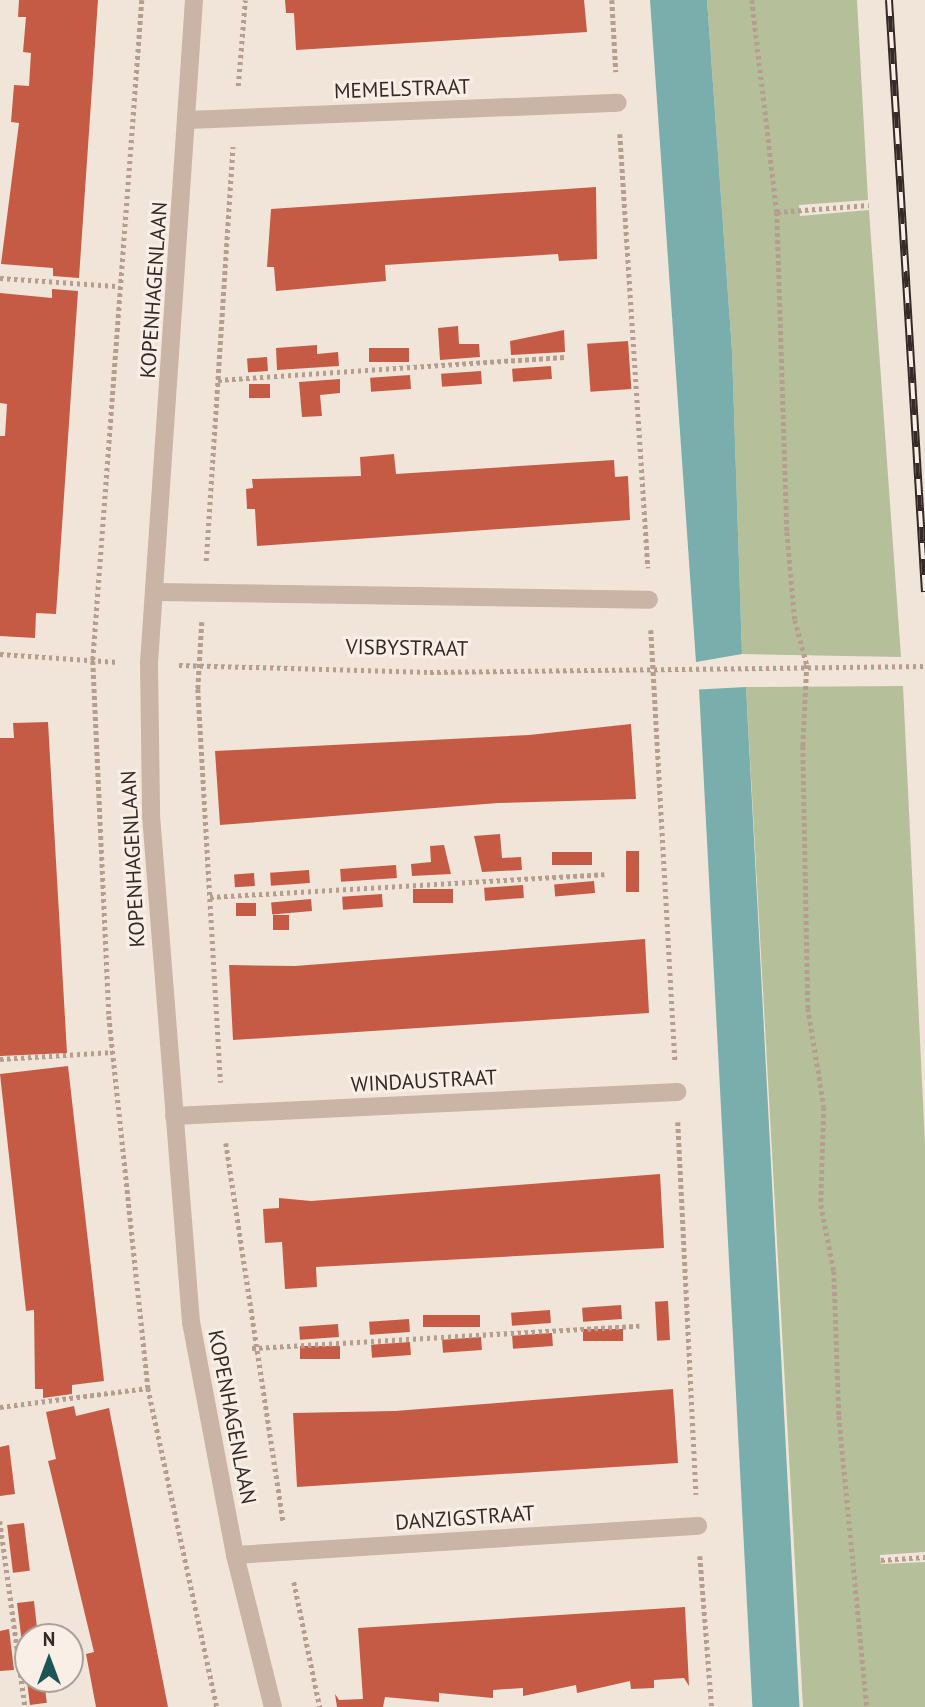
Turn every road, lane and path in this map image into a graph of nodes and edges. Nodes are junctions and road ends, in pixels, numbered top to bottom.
1 (194, 0) edge
2 (244, 0) edge
3 (612, 0) edge
4 (752, 0) edge
5 (618, 103) junction
6 (235, 119) junction
7 (188, 120) junction
8 (869, 205) dead end
9 (777, 212) junction
10 (0, 278) edge
11 (116, 286) dead end
12 (564, 357) dead end
13 (218, 380) junction
14 (157, 592) junction
15 (204, 595) junction
16 (649, 600) junction
17 (0, 654) edge
18 (149, 663) junction
19 (807, 665) junction
20 (925, 666) edge
21 (198, 667) junction
22 (653, 671) junction
23 (604, 874) dead end
24 (210, 897) junction
25 (113, 1052) dead end
26 (0, 1059) edge
27 (677, 1091) junction
28 (222, 1114) junction
29 (174, 1116) junction
30 (639, 1326) dead end
31 (252, 1348) junction
32 (148, 1388) dead end
33 (0, 1407) edge
34 (0, 1521) edge
35 (698, 1527) junction
36 (288, 1552) junction
37 (235, 1555) junction
38 (925, 1557) edge
39 (880, 1560) dead end
40 (26, 1707) edge
41 (273, 1707) edge
42 (320, 1707) edge
43 (712, 1707) edge
44 (867, 1707) edge

1 - 7 street, KOPENHAGENLAAN
2 - 6 path
3 - 5 path
4 - 9 path
5 - 6 street, MEMELSTRAAT
5 - 16 path
6 - 7 street, MEMELSTRAAT
6 - 13 path
7 - 14 street, KOPENHAGENLAAN
8 - 9 path
9 - 19 path
10 - 11 path
12 - 13 path
13 - 15 path
14 - 15 street
14 - 18 street, KOPENHAGENLAAN
15 - 16 street
15 - 21 path
16 - 22 path
17 - 18 path, VISBYSTRAAT
18 - 21 path, VISBYSTRAAT
18 - 29 street, KOPENHAGENLAAN
19 - 20 path, VISBYSTRAAT
19 - 22 path, VISBYSTRAAT
19 - 44 path
21 - 22 path, VISBYSTRAAT
21 - 24 path
22 - 27 path
23 - 24 path
24 - 28 path
25 - 26 path
27 - 28 street, WINDAUSTRAAT
27 - 35 path
28 - 29 street, WINDAUSTRAAT
28 - 31 path
29 - 37 street, KOPENHAGENLAAN
30 - 31 path
31 - 36 path
32 - 33 path
34 - 40 path
35 - 36 street, DANZIGSTRAAT
35 - 43 path
36 - 37 street, DANZIGSTRAAT
36 - 42 path
37 - 41 street, KOPENHAGENLAAN
38 - 39 path

